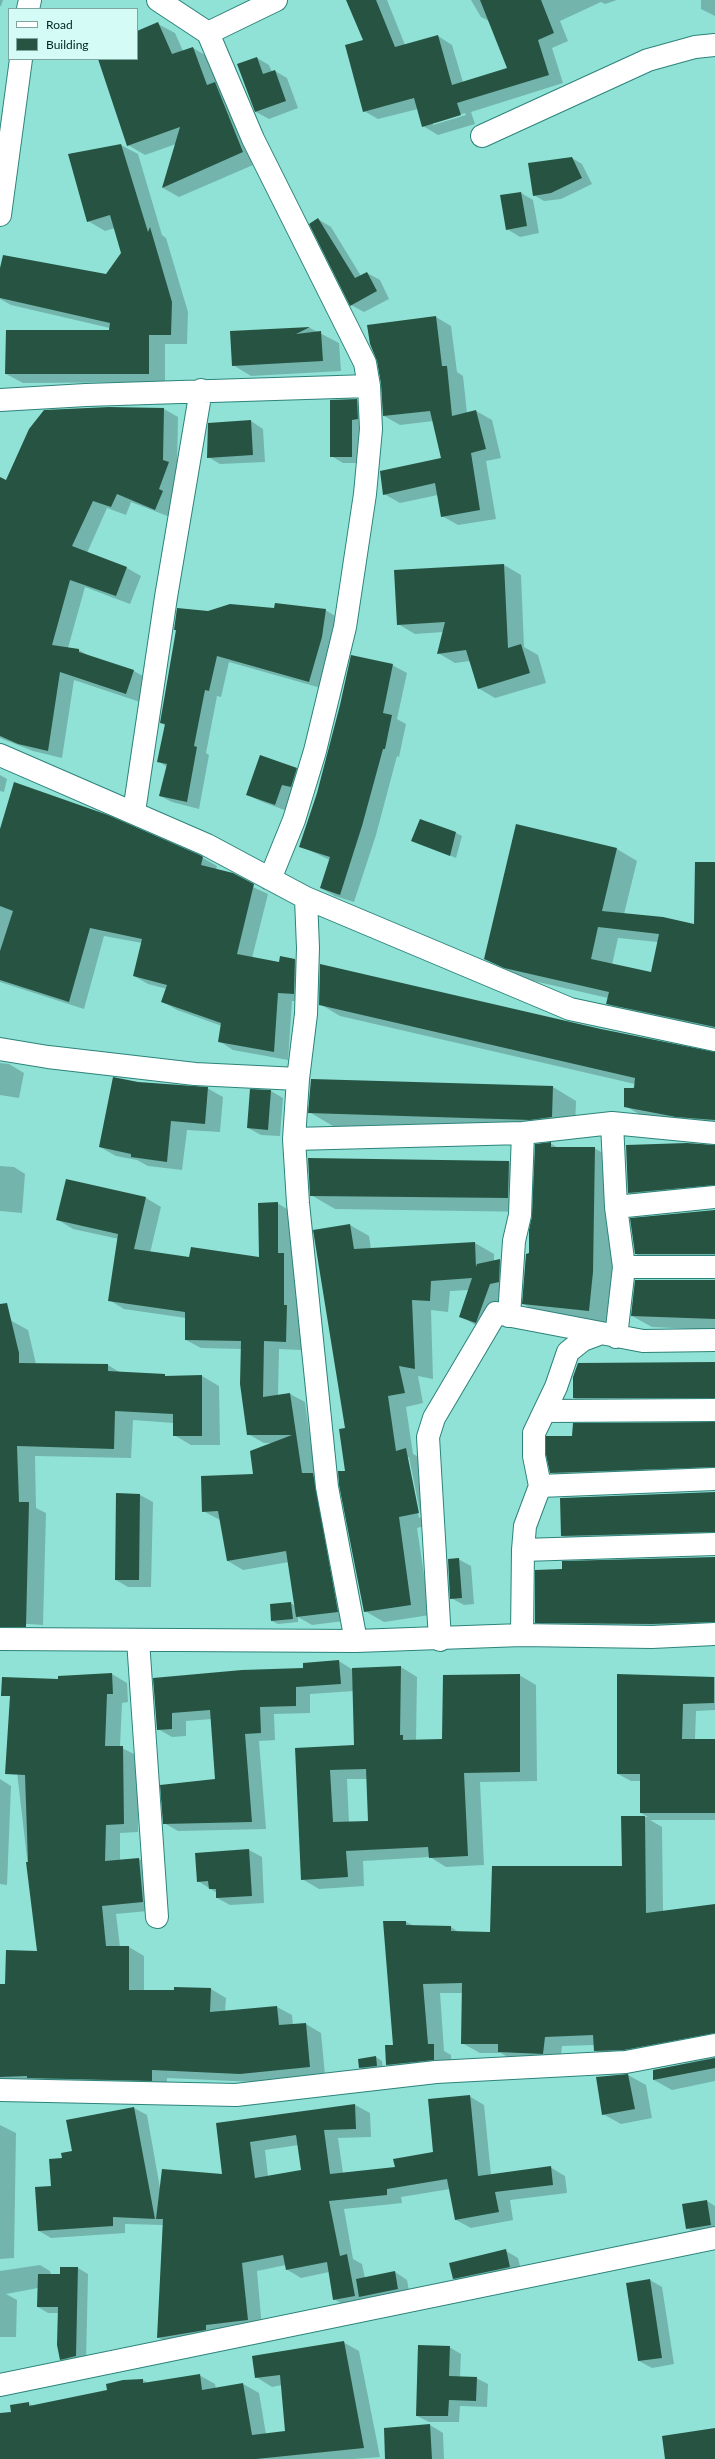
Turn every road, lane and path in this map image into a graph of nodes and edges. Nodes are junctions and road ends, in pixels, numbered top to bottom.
1 (158, 0) edge
2 (276, 0) edge
3 (208, 33) junction
4 (715, 45) edge
5 (21, 60) edge
6 (482, 136) dead end
7 (0, 215) edge
8 (369, 386) junction
9 (201, 390) junction
10 (0, 400) edge
11 (0, 755) edge
12 (134, 812) junction
13 (270, 879) junction
14 (306, 898) junction
15 (715, 1040) edge
16 (0, 1049) edge
17 (298, 1079) junction
18 (612, 1123) junction
19 (524, 1133) junction
20 (715, 1133) edge
21 (294, 1139) junction
22 (715, 1198) edge
23 (616, 1207) junction
24 (624, 1267) junction
25 (715, 1267) edge
26 (510, 1316) junction
27 (608, 1336) junction
28 (715, 1340) edge
29 (715, 1410) edge
30 (546, 1411) junction
31 (715, 1479) edge
32 (540, 1486) junction
33 (715, 1544) edge
34 (523, 1550) junction
35 (715, 1634) edge
36 (522, 1635) junction
37 (0, 1639) edge
38 (138, 1640) junction
39 (440, 1640) junction
40 (356, 1641) junction
41 (158, 1917) dead end
42 (715, 2044) edge
43 (0, 2090) edge
44 (715, 2238) edge
45 (0, 2386) edge

1 - 3 street
2 - 3 street
3 - 8 street
4 - 6 street
5 - 7 street
8 - 9 street
8 - 13 street
9 - 10 street
9 - 12 street
11 - 12 street
12 - 13 street
13 - 14 street
14 - 15 street
14 - 17 street
16 - 17 street
17 - 21 street
18 - 19 street
18 - 20 street
18 - 23 street
19 - 21 street
19 - 26 street
21 - 40 street
22 - 23 street
23 - 24 street
24 - 25 street
24 - 27 street
26 - 27 street
26 - 39 street
27 - 28 street
27 - 30 street
29 - 30 street
30 - 32 street
31 - 32 street
32 - 34 street
33 - 34 street
34 - 36 street
35 - 36 street
36 - 39 street
37 - 38 street
38 - 40 street
38 - 41 street
39 - 40 street
42 - 43 street
44 - 45 street

